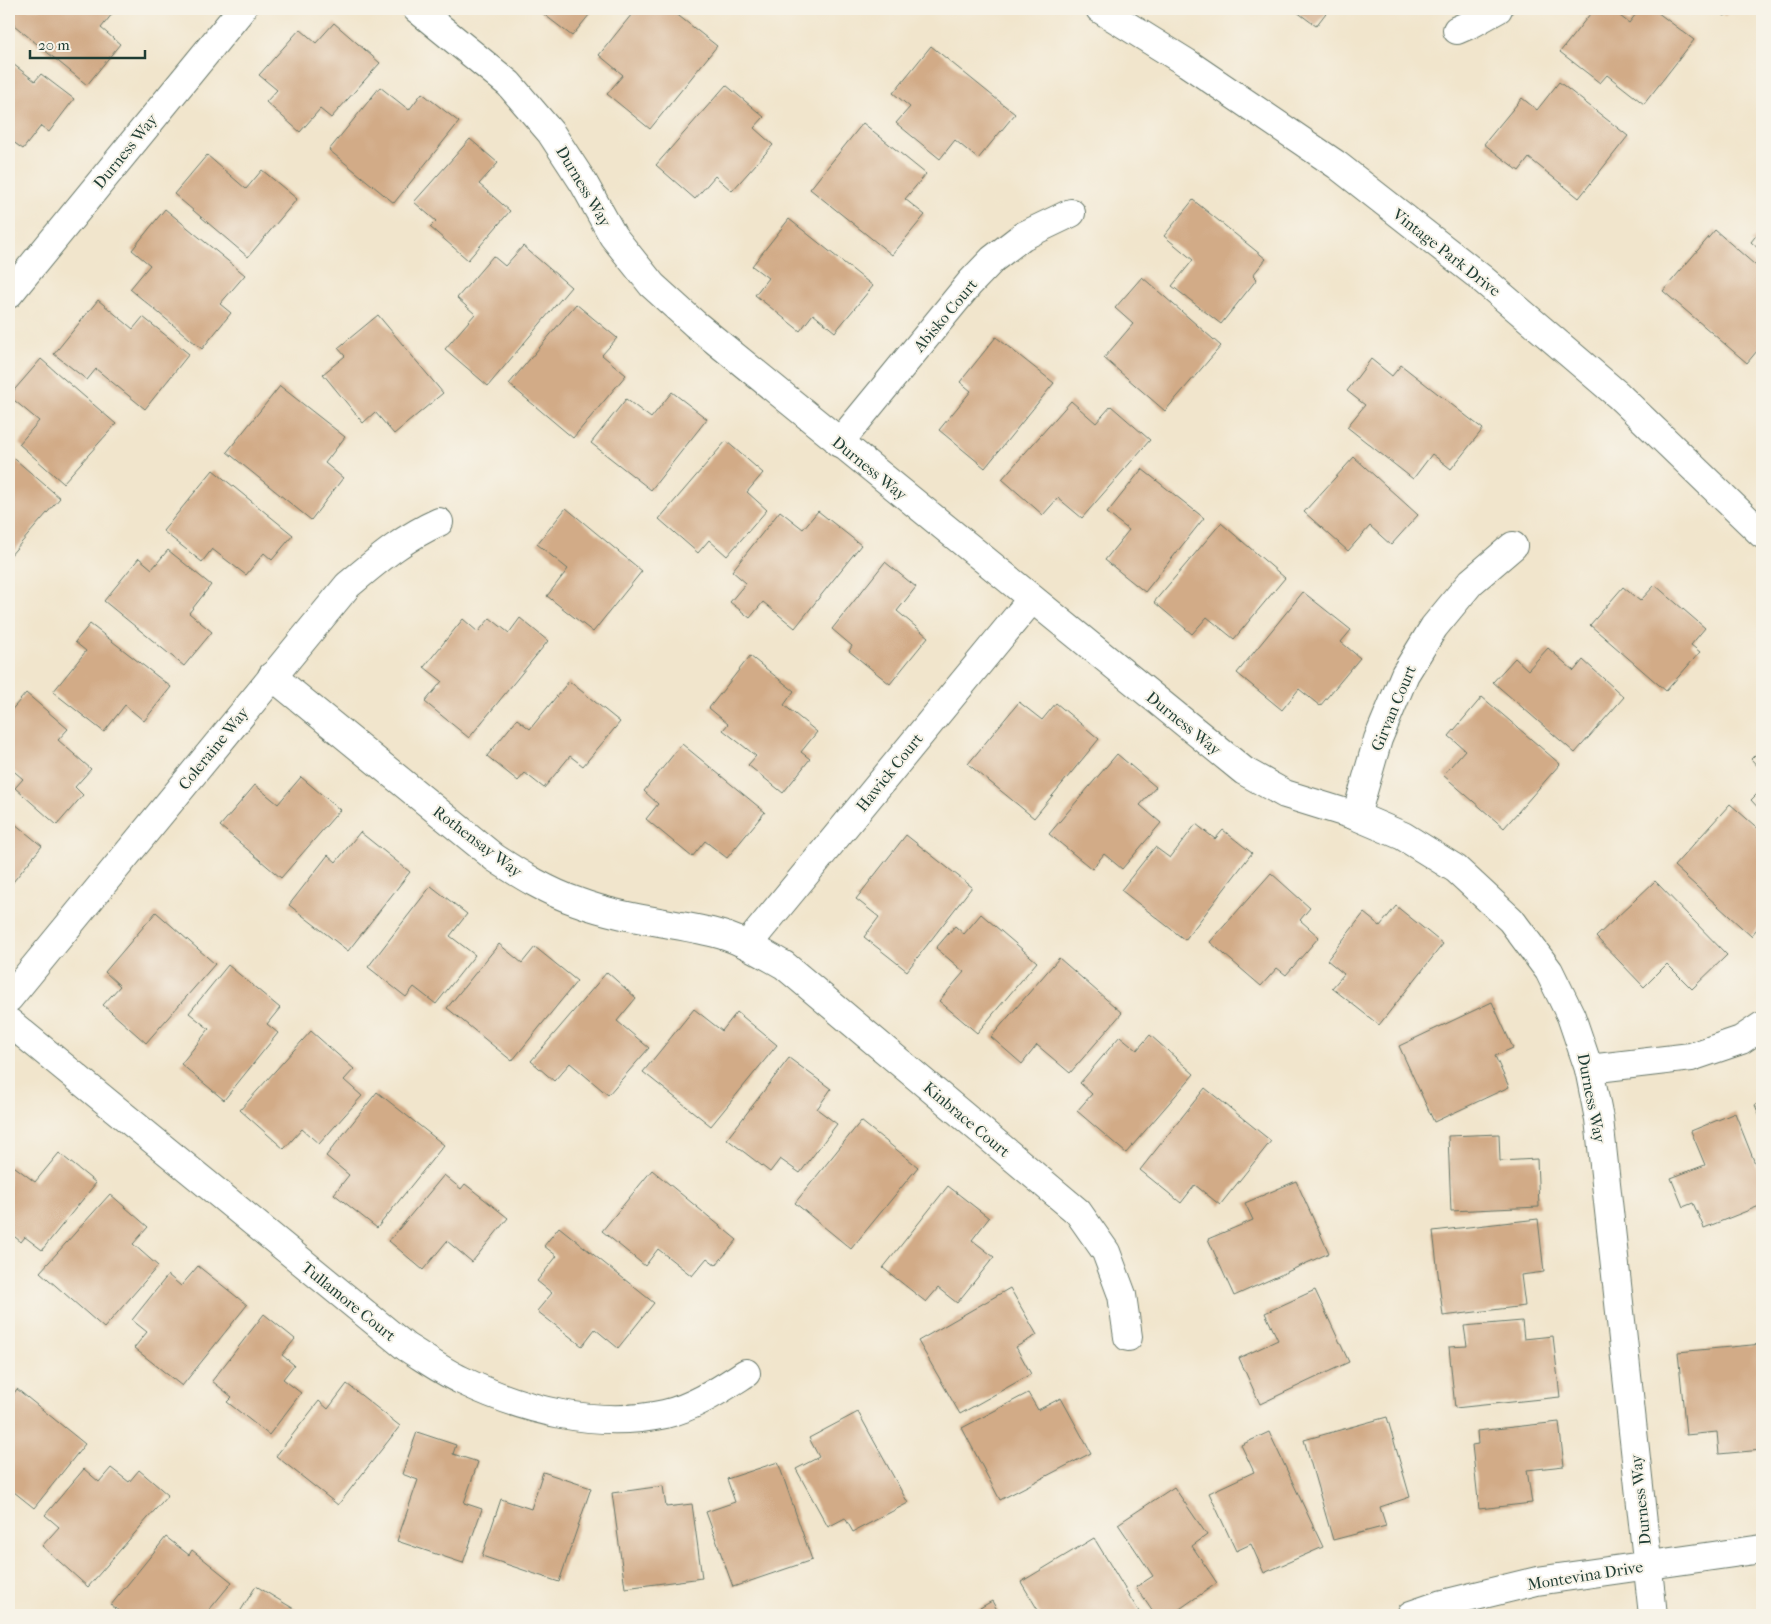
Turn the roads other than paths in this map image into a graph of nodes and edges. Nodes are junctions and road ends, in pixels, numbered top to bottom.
1 (242, 9) edge
2 (417, 9) edge
3 (1100, 9) edge
4 (1498, 9) edge
5 (1457, 30) dead end
6 (1072, 212) dead end
7 (9, 294) edge
8 (839, 442) junction
9 (439, 522) dead end
10 (1762, 534) edge
11 (1513, 546) dead end
12 (1032, 600) junction
13 (272, 676) junction
14 (1356, 816) junction
15 (748, 944) junction
16 (9, 998) edge
17 (9, 1022) edge
18 (1762, 1026) edge
19 (1589, 1069) junction
20 (1128, 1337) dead end
21 (746, 1372) dead end
22 (1762, 1549) edge
23 (1647, 1565) junction
24 (1411, 1615) edge
25 (1653, 1615) edge

1 - 7 street, Durness Way
2 - 8 street, Durness Way
3 - 10 street, Vintage Park Drive
4 - 5 street
6 - 8 street, Abisko Court
8 - 12 street, Durness Way
9 - 13 street, Coleraine Way
11 - 14 street, Girvan Court
12 - 14 street, Durness Way
12 - 15 street, Hawick Court
13 - 15 street, Rothensay Way
13 - 16 street, Coleraine Way
14 - 19 street, Durness Way
15 - 20 street, Kinbrace Court
17 - 21 street, Tullamore Court
18 - 19 street
19 - 23 street, Durness Way
22 - 23 street, Montevina Drive
23 - 24 street, Montevina Drive
23 - 25 street, Durness Way

